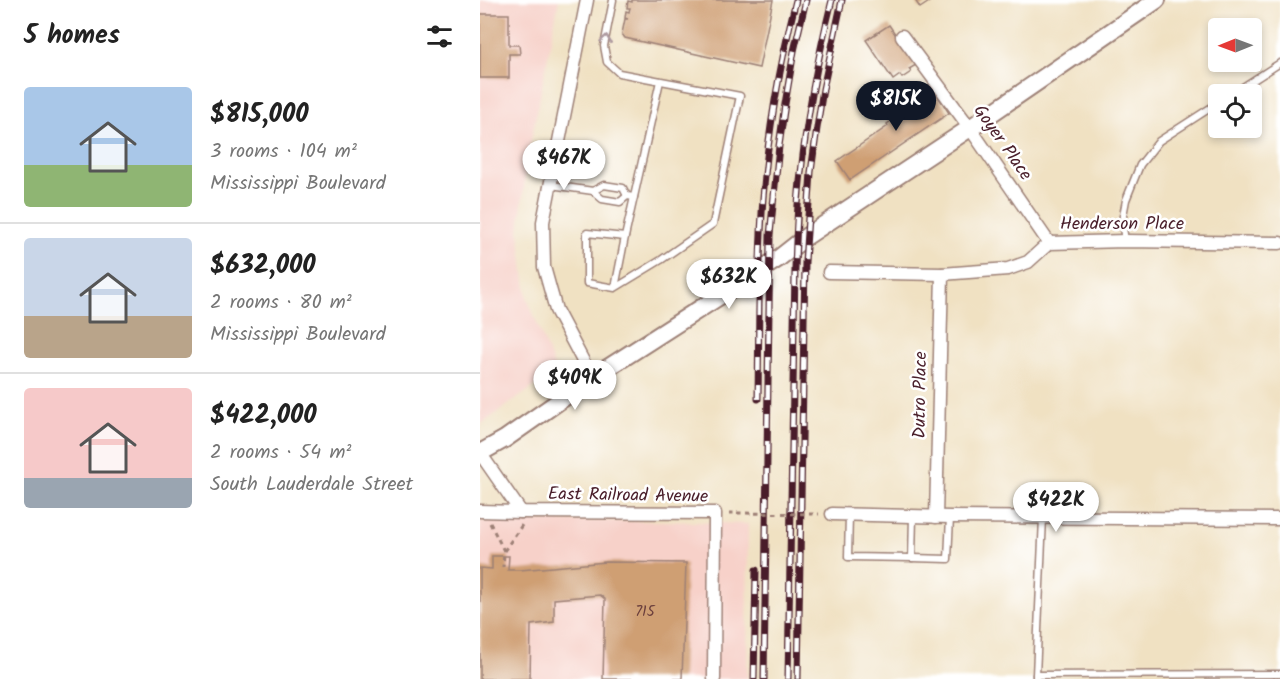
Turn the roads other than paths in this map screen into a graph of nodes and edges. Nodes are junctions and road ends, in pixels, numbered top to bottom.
1 (586, 0) edge
2 (613, 0) edge
3 (1157, 0) edge
4 (902, 36) dead end
5 (1280, 63) edge
6 (660, 81) junction
7 (1247, 84) edge
8 (1208, 109) edge
9 (970, 129) junction
10 (550, 184) junction
11 (593, 191) junction
12 (631, 197) junction
13 (625, 237) junction
14 (1125, 241) junction
15 (1049, 243) junction
16 (1280, 243) edge
17 (829, 272) dead end
18 (942, 274) junction
19 (615, 288) junction
20 (592, 378) junction
21 (480, 453) edge
22 (482, 511) edge
23 (526, 512) junction
24 (825, 514) road end
25 (849, 515) junction
26 (913, 516) junction
27 (936, 517) junction
28 (950, 517) junction
29 (1043, 518) junction
30 (1280, 519) edge
31 (912, 558) junction
32 (1280, 674) edge
33 (1036, 677) edge
34 (714, 679) edge

1 - 10 street
6 -> 2 lane
3 - 9 main road
4 - 9 street, Goyer Place
5 - 7 lane
6 - 12 lane
6 - 19 lane
8 - 14 lane
9 - 15 street, Goyer Place
9 - 20 main road
10 - 11 lane
10 - 20 street
11 - 12 lane
11 - 12 lane
12 - 13 lane
13 - 19 lane
13 - 19 lane
14 - 15 street, Henderson Place
14 - 16 street, Henderson Place
15 - 18 street, Henderson Place
17 - 18 street, Henderson Place
18 - 27 street, Dutro Place
20 - 21 main road
21 - 23 street
22 - 23 street, East Railroad Avenue
23 - 34 street, East Railroad Avenue
24 - 25 street
25 - 26 street
25 - 31 lane
26 - 27 street
26 - 31 lane
27 - 28 street
28 - 29 street
28 - 31 lane
29 - 30 street
29 - 33 lane
32 - 33 lane

